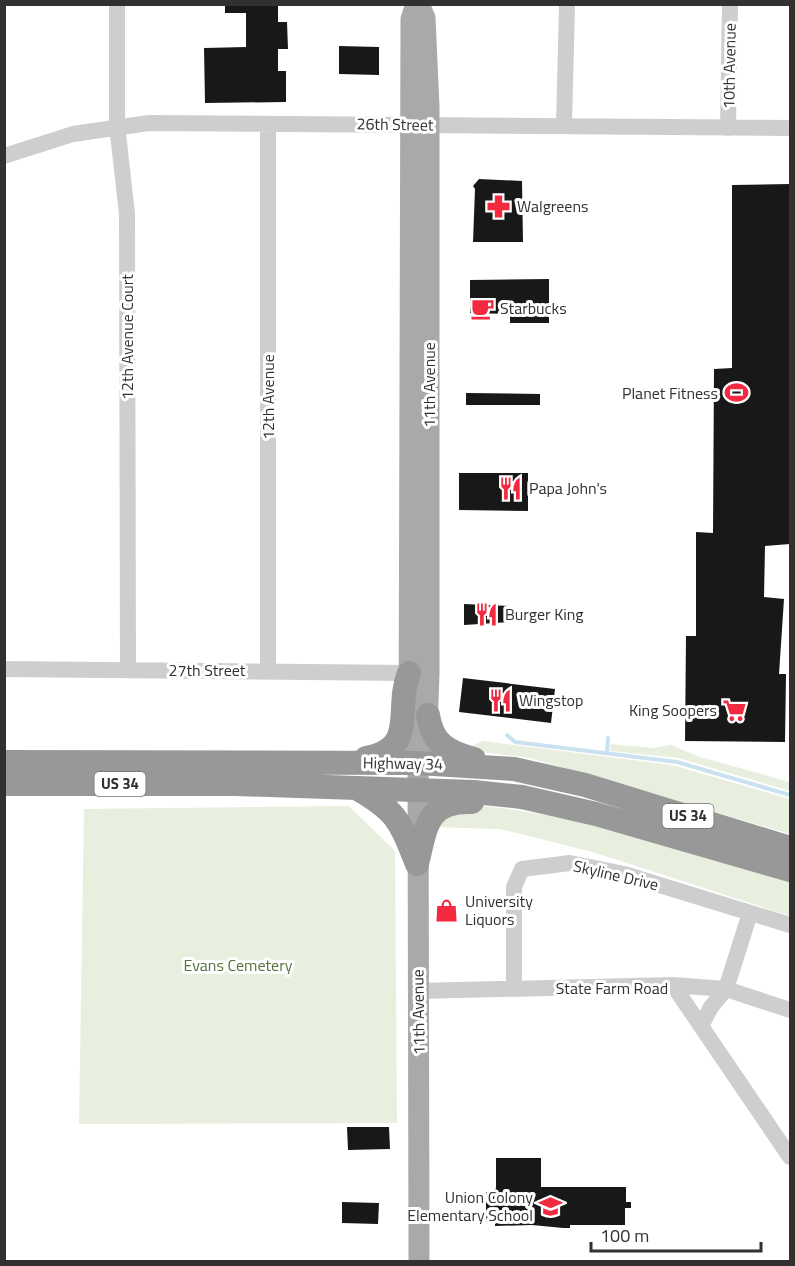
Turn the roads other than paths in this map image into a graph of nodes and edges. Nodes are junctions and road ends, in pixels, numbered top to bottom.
1 (117, 4) edge
2 (418, 4) edge
3 (567, 4) edge
4 (730, 4) edge
5 (419, 123) junction
6 (268, 124) junction
7 (117, 125) junction
8 (564, 126) junction
9 (728, 128) junction
10 (790, 128) edge
11 (4, 156) edge
12 (4, 669) edge
13 (128, 670) junction
14 (268, 670) junction
15 (410, 673) junction
16 (428, 715) junction
17 (4, 762) edge
18 (345, 762) junction
19 (418, 763) junction
20 (514, 769) junction
21 (4, 784) edge
22 (356, 787) junction
23 (417, 789) junction
24 (564, 806) junction
25 (790, 848) edge
26 (417, 864) junction
27 (790, 870) edge
28 (750, 913) junction
29 (790, 925) edge
30 (674, 985) junction
31 (514, 988) junction
32 (726, 989) junction
33 (418, 991) junction
34 (790, 1010) edge
35 (702, 1024) junction
36 (790, 1157) edge
37 (419, 1262) edge

1 - 7 street, 12th Avenue Court
2 - 5 main road, 11th Avenue
3 - 8 street
4 - 9 street, 10th Avenue
5 - 6 street, 26th Street
5 - 8 street, 26th Street
5 - 15 main road, 11th Avenue
5 - 16 main road, 11th Avenue
6 - 7 street, 26th Street
6 - 14 street, 12th Avenue
7 - 11 street, 26th Street
7 - 13 street, 12th Avenue Court
8 - 9 street, 26th Street
9 - 10 street, 26th Street
12 - 13 street, 27th Street
13 - 14 street, 27th Street
14 - 15 street, 27th Street
15 - 18 highway
15 - 19 main road, 11th Avenue
16 - 19 main road, 11th Avenue
16 - 20 highway
17 - 18 highway, Highway 34 / US 34
18 - 19 highway, Highway 34 / US 34
19 - 20 highway, Highway 34 / US 34
19 - 23 main road, 11th Avenue
20 - 25 highway, Highway 34 / US 34
21 - 22 highway, Highway 34 / US 34
22 - 23 highway, Highway 34 / US 34
22 - 26 highway
23 - 24 highway, Highway 34 / US 34
23 - 26 main road, 11th Avenue
24 - 26 highway
24 - 27 highway, Highway 34 / US 34
26 - 33 main road, 11th Avenue
28 - 29 street, Skyline Drive
28 - 31 street, Skyline Drive
28 - 32 street
30 - 31 street, State Farm Road
30 - 32 street
30 - 35 street, State Farm Road
31 - 33 street, State Farm Road
32 - 34 street
32 - 35 street
33 - 37 main road, 11th Avenue
35 - 36 street, State Farm Road

